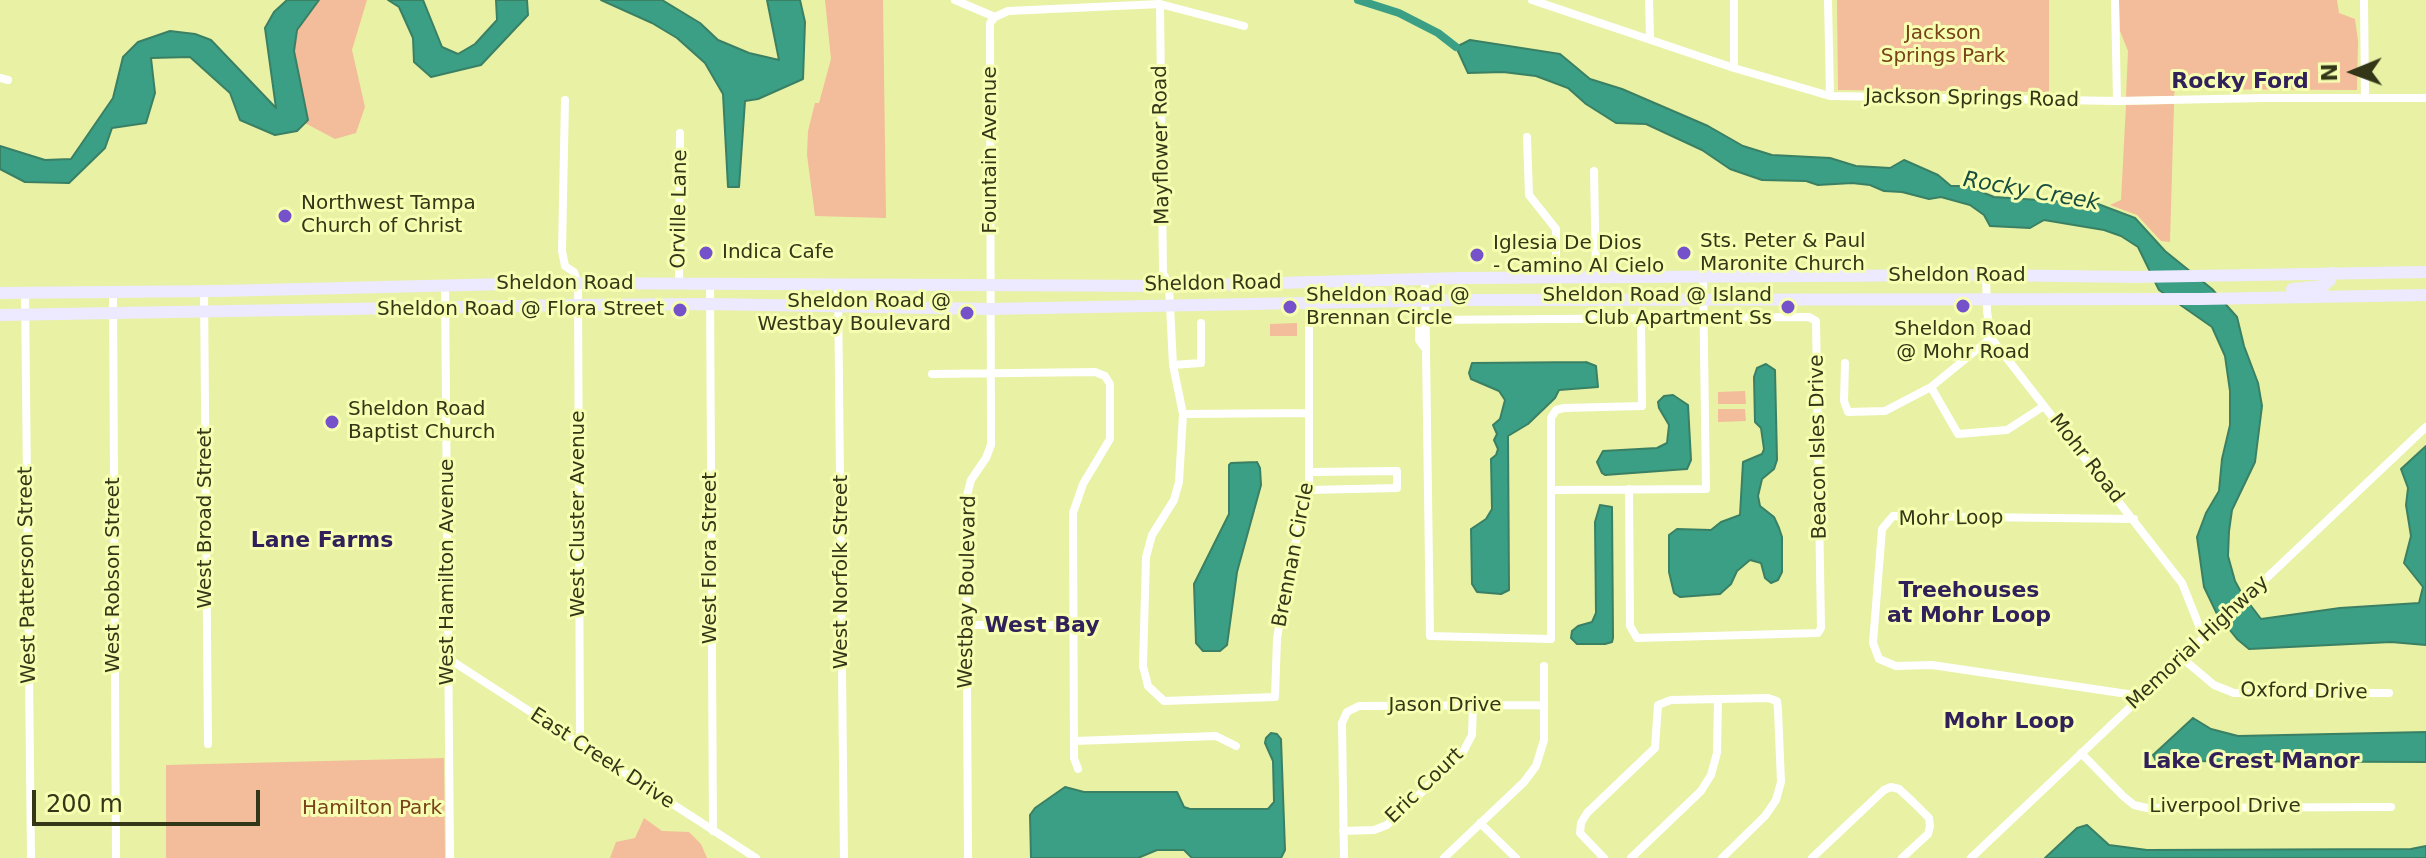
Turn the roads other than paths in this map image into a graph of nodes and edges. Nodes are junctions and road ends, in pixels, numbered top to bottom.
1 (955, 0) edge
2 (1532, 0) edge
3 (1649, 0) edge
4 (1734, 0) edge
5 (1828, 0) edge
6 (2115, 0) edge
7 (2364, 0) edge
8 (1160, 4) junction
9 (995, 17) junction
10 (1244, 26) dead end
11 (1650, 37) junction
12 (1734, 68) junction
13 (1830, 96) junction
14 (2365, 98) junction
15 (2426, 98) edge
16 (565, 100) dead end
17 (2117, 101) junction
18 (680, 133) dead end
19 (1527, 137) dead end
20 (1594, 171) dead end
21 (2426, 272) edge
22 (2332, 273) junction
23 (1986, 275) junction
24 (1556, 277) junction
25 (1596, 277) junction
26 (1425, 278) junction
27 (1703, 278) junction
28 (578, 284) junction
29 (679, 284) junction
30 (710, 284) junction
31 (992, 284) junction
32 (445, 285) junction
33 (838, 286) junction
34 (1169, 286) junction
35 (337, 288) junction
36 (204, 292) junction
37 (0, 293) edge
38 (25, 293) junction
39 (113, 293) junction
40 (2426, 295) edge
41 (1986, 298) junction
42 (2248, 298) junction
43 (1703, 300) junction
44 (1425, 301) junction
45 (710, 304) junction
46 (1309, 304) junction
47 (578, 305) junction
48 (1169, 306) junction
49 (445, 307) junction
50 (840, 308) junction
51 (338, 309) junction
52 (990, 309) junction
53 (205, 312) junction
54 (0, 315) edge
55 (26, 315) junction
56 (113, 315) junction
57 (1704, 318) junction
58 (1641, 319) junction
59 (1425, 320) junction
60 (1201, 323) dead end
61 (1991, 338) junction
62 (1845, 363) dead end
63 (1173, 365) junction
64 (932, 374) dead end
65 (991, 374) junction
66 (1931, 387) junction
67 (2044, 406) junction
68 (1309, 413) junction
69 (1183, 414) junction
70 (2426, 427) edge
71 (1310, 472) junction
72 (1629, 489) junction
73 (1309, 490) junction
74 (1553, 490) junction
75 (2134, 519) junction
76 (966, 625) junction
77 (1072, 625) junction
78 (2204, 638) junction
79 (2182, 658) junction
80 (449, 659) junction
81 (1544, 666) dead end
82 (2389, 693) dead end
83 (2141, 696) junction
84 (1718, 700) junction
85 (1544, 705) junction
86 (1473, 706) junction
87 (1074, 741) junction
88 (208, 744) dead end
89 (580, 745) junction
90 (1236, 746) dead end
91 (2081, 753) junction
92 (1078, 769) dead end
93 (2391, 807) dead end
94 (1480, 823) junction
95 (713, 831) junction
96 (1343, 831) junction
97 (31, 858) edge
98 (116, 858) edge
99 (450, 858) edge
100 (756, 858) edge
101 (844, 858) edge
102 (968, 858) edge
103 (1344, 858) edge
104 (1444, 858) edge
105 (1516, 858) edge
106 (1604, 858) edge
107 (1631, 858) edge
108 (1722, 858) edge
109 (1812, 858) edge
110 (1902, 858) edge
111 (1971, 858) edge

1 - 9 street
2 - 11 street, Jackson Springs Road
3 - 11 street
4 - 12 street
5 - 13 street
6 - 17 street
7 - 14 street
8 - 9 street
8 - 10 street
8 - 34 street, Mayflower Road
9 - 31 street, Fountain Avenue
11 - 12 street, Jackson Springs Road
12 - 13 street, Jackson Springs Road
13 - 17 street, Jackson Springs Road
14 - 15 street, Jackson Springs Road
14 - 17 street, Jackson Springs Road
16 - 28 street
18 - 29 street, Orville Lane
19 - 24 street
20 - 25 street
21 - 22 main road, Sheldon Road
22 - 23 main road, Sheldon Road
22 - 42 main road
23 - 27 main road, Sheldon Road
23 - 41 street
24 - 25 main road, Sheldon Road
24 - 26 main road, Sheldon Road
25 - 27 main road, Sheldon Road
26 - 34 main road, Sheldon Road
26 - 44 street
27 - 43 street
28 - 29 main road, Sheldon Road
28 - 32 main road, Sheldon Road
28 - 47 street, West Cluster Avenue
29 - 30 main road, Sheldon Road
30 - 33 main road, Sheldon Road
30 - 45 street, West Flora Street
31 - 33 main road, Sheldon Road
31 - 34 main road, Sheldon Road
31 - 52 street, Westbay Boulevard
32 - 35 main road, Sheldon Road
32 - 49 street, West Hamilton Avenue
33 - 50 street, West Norfolk Street
34 - 48 street, Brennan Circle
35 - 36 main road, Sheldon Road
35 - 51 main road
36 - 39 main road, Sheldon Road
36 - 53 street, West Broad Street
37 - 38 main road, Sheldon Road
38 - 39 main road, Sheldon Road
38 - 55 street, West Patterson Street
39 - 56 street, West Robson Street
40 - 42 main road, Sheldon Road
41 - 42 main road, Sheldon Road
41 - 43 main road, Sheldon Road
41 - 61 street
43 - 44 main road, Sheldon Road
43 - 57 street
44 - 46 main road, Sheldon Road
44 - 59 street
45 - 47 main road, Sheldon Road
45 - 50 main road, Sheldon Road
45 - 95 street, West Flora Street
46 - 48 main road, Sheldon Road
46 - 68 street, Brennan Circle
47 - 49 main road, Sheldon Road
47 - 89 street, West Cluster Avenue
48 - 52 main road, Sheldon Road
48 - 63 street, Brennan Circle
49 - 51 main road, Sheldon Road
49 - 80 street, West Hamilton Avenue
50 - 52 main road, Sheldon Road
50 - 101 street, West Norfolk Street
51 - 53 main road, Sheldon Road
52 - 65 street, Westbay Boulevard
53 - 56 main road, Sheldon Road
53 - 88 street, West Broad Street
54 - 55 main road, Sheldon Road
55 - 56 main road, Sheldon Road
55 - 97 street, West Patterson Street
56 - 98 street, West Robson Street
57 - 58 street, Beacon Isles Drive
57 - 72 street
57 - 72 street, Beacon Isles Drive
58 - 59 street, Beacon Isles Drive
58 - 74 street
59 - 74 street
60 - 63 street
61 - 66 street
61 - 67 street, Mohr Road
62 - 66 street
63 - 69 street, Brennan Circle
64 - 65 street
65 - 76 street, Westbay Boulevard
65 - 77 street
66 - 67 street
67 - 75 street, Mohr Road
68 - 69 street
68 - 71 street, Brennan Circle
69 - 73 street, Brennan Circle
70 - 78 street, Memorial Highway
71 - 73 street, Brennan Circle
71 - 73 street
72 - 74 street
75 - 78 street, Mohr Road
75 - 83 street, Mohr Loop
76 - 77 street
76 - 102 street, Westbay Boulevard
77 - 87 street
78 - 79 street, Memorial Highway
79 - 82 street, Oxford Drive
79 - 83 street, Memorial Highway
80 - 89 street, East Creek Drive
80 - 99 street, West Hamilton Avenue
81 - 85 street
83 - 91 street, Memorial Highway
84 - 106 street
84 - 107 street
84 - 108 street
85 - 86 street, Jason Drive
85 - 94 street
86 - 96 street, Eric Court
86 - 96 street, Jason Drive
87 - 90 street
87 - 92 street
89 - 95 street, East Creek Drive
91 - 93 street, Liverpool Drive
91 - 111 street, Memorial Highway
94 - 104 street
94 - 105 street
95 - 100 street, East Creek Drive
96 - 103 street
109 - 110 street

